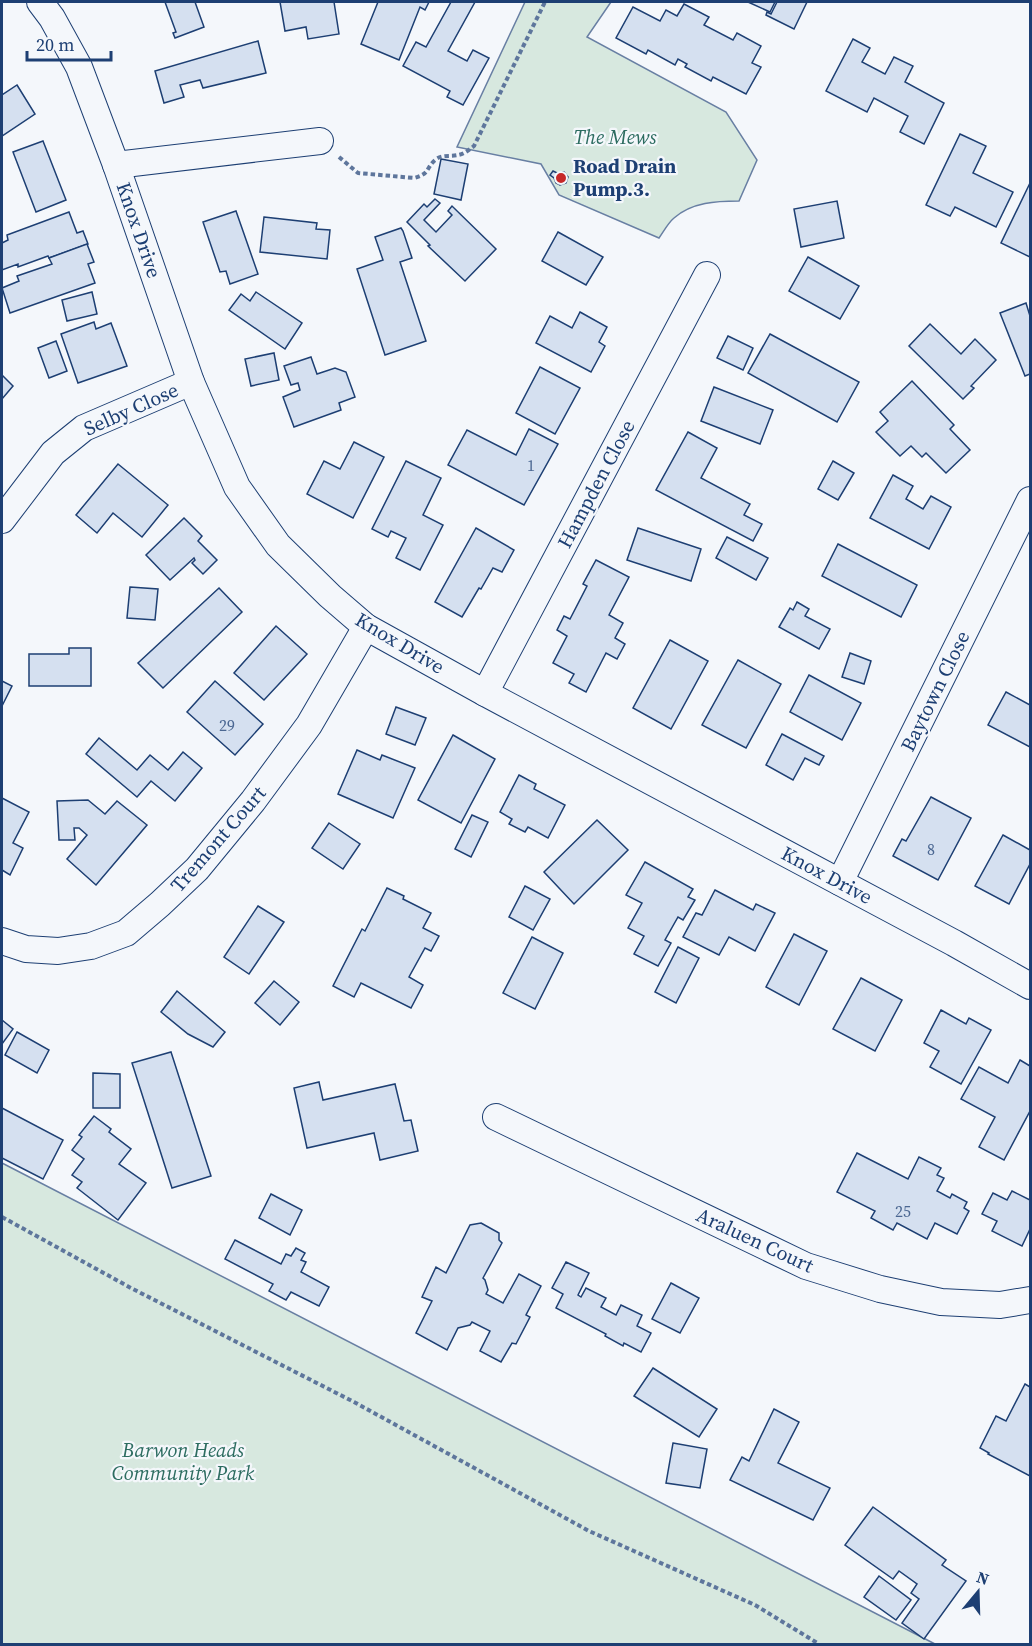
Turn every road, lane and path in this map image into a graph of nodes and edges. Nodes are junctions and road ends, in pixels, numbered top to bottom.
1 (40, 2) edge
2 (545, 2) edge
3 (320, 141) joint
4 (116, 165) junction
5 (707, 275) dead end
6 (191, 382) junction
7 (1030, 500) edge
8 (2, 520) edge
9 (366, 627) junction
10 (485, 693) junction
11 (840, 882) junction
12 (2, 941) edge
13 (1030, 986) edge
14 (496, 1117) dead end
15 (2, 1218) edge
16 (1030, 1300) edge
17 (819, 1644) edge

1 - 4 street, Knox Drive
2 - 3 path
3 - 4 street
4 - 6 street, Knox Drive
5 - 10 street, Hampden Close
6 - 8 street, Selby Close
6 - 9 street, Knox Drive
7 - 11 street, Baytown Close
9 - 10 street, Knox Drive
9 - 12 street, Tremont Court
10 - 11 street, Knox Drive
11 - 13 street, Knox Drive
14 - 16 street, Araluen Court
15 - 17 path

